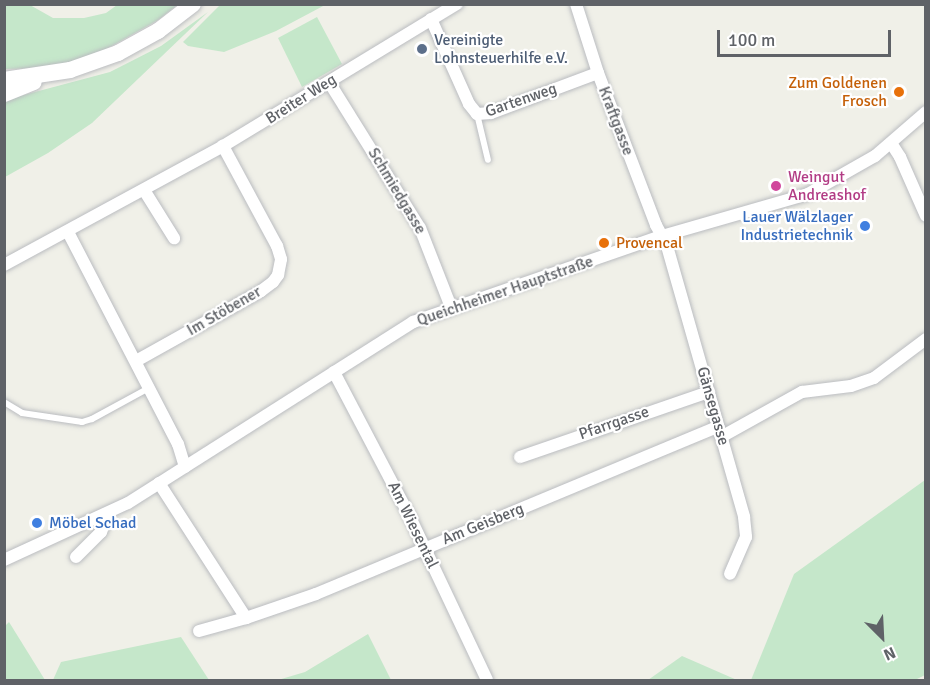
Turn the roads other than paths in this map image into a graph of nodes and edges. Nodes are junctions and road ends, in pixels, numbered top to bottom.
1 (193, 4) edge
2 (457, 4) edge
3 (576, 4) edge
4 (431, 19) junction
5 (598, 73) junction
6 (329, 82) junction
7 (6, 83) edge
8 (926, 111) edge
9 (477, 114) junction
10 (891, 143) junction
11 (223, 146) junction
12 (488, 160) dead end
13 (144, 190) junction
14 (926, 216) edge
15 (68, 232) junction
16 (662, 236) junction
17 (174, 238) dead end
18 (4, 265) edge
19 (451, 307) junction
20 (926, 339) edge
21 (136, 362) junction
22 (334, 372) junction
23 (149, 388) junction
24 (709, 392) junction
25 (4, 402) edge
26 (720, 432) junction
27 (520, 457) dead end
28 (185, 468) junction
29 (159, 483) junction
30 (108, 514) junction
31 (425, 548) junction
32 (76, 557) dead end
33 (4, 560) edge
34 (730, 574) dead end
35 (246, 618) junction
36 (199, 631) dead end
37 (487, 681) edge

1 - 7 main road
2 - 4 street, Breiter Weg
3 - 5 street, Kraftgasse
4 - 6 street, Breiter Weg
4 - 9 street, Gartenweg
5 - 9 street, Gartenweg
5 - 16 street, Kraftgasse
6 - 11 street, Breiter Weg
6 - 19 street, Schmiedgasse
8 - 10 street, Queichheimer Hauptstraße
9 - 12 lane
10 - 14 street
10 - 16 street, Queichheimer Hauptstraße
11 - 13 street, Breiter Weg
11 - 21 street, Im Stöbener
13 - 15 street, Breiter Weg
13 - 17 street
15 - 18 street, Breiter Weg
15 - 21 street
16 - 19 street, Queichheimer Hauptstraße
16 - 24 street, Gänsegasse
19 - 22 street, Queichheimer Hauptstraße
20 - 26 street, Am Geisberg
21 - 23 street
22 - 28 street, Queichheimer Hauptstraße
22 - 31 street, Am Wiesental
23 - 25 lane
23 - 28 street
24 - 26 street, Gänsegasse
24 - 27 street, Pfarrgasse
26 - 31 street, Am Geisberg
26 - 34 street, Gänsegasse
28 - 29 street, Queichheimer Hauptstraße
29 - 30 street, Queichheimer Hauptstraße
29 - 35 street
30 - 32 street
30 - 33 street, Queichheimer Hauptstraße
31 - 35 street, Am Geisberg
31 - 37 street, Am Wiesental
35 - 36 street, Am Geisberg

